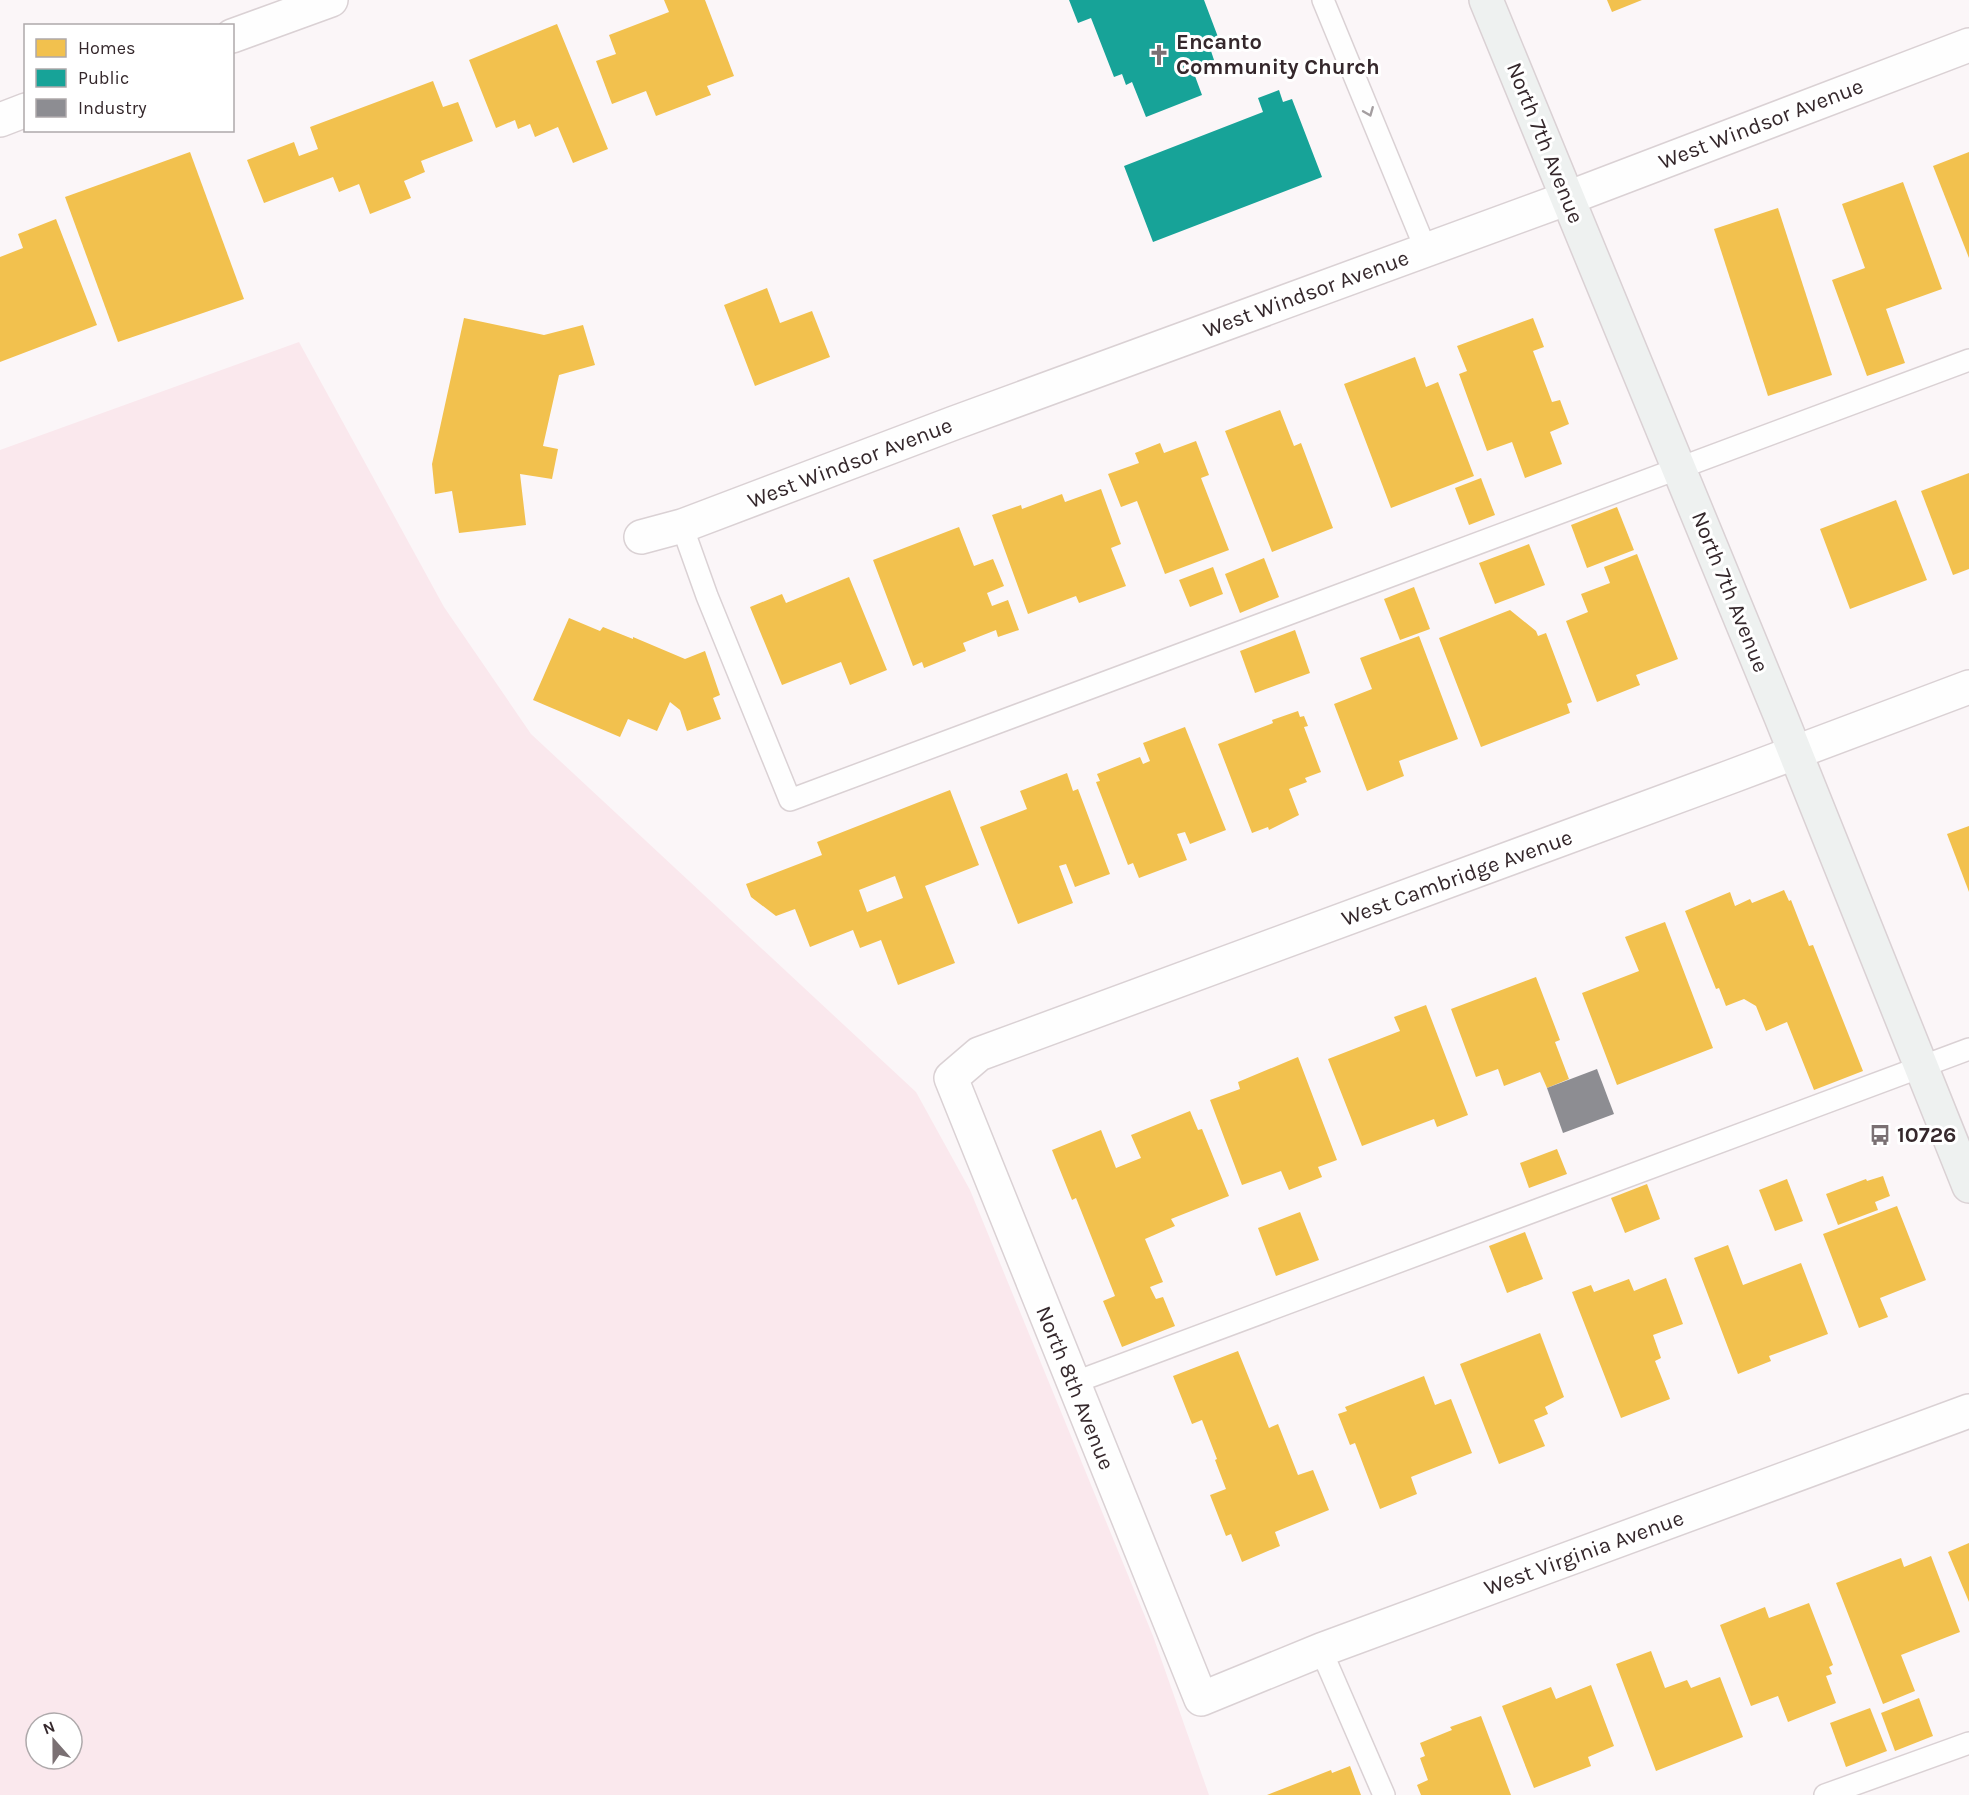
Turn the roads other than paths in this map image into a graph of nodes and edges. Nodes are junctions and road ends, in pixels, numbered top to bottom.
1 (331, 0) edge
2 (1323, 0) edge
3 (1486, 0) edge
4 (234, 35) edge
5 (1969, 45) edge
6 (24, 111) edge
7 (0, 120) edge
8 (1568, 198) junction
9 (1426, 250) junction
10 (1969, 360) edge
11 (1678, 467) junction
12 (682, 526) junction
13 (641, 537) dead end
14 (1969, 687) edge
15 (1795, 752) junction
16 (1969, 1049) edge
17 (1921, 1067) junction
18 (951, 1078) joint
19 (1969, 1186) edge
20 (1073, 1383) junction
21 (1969, 1411) edge
22 (1321, 1650) junction
23 (1201, 1699) joint
24 (1969, 1743) edge
25 (1383, 1795) edge
26 (1825, 1795) edge

1 - 4 street
2 -> 9 lane
3 - 8 main road, North 7th Avenue
5 - 8 street, West Windsor Avenue
6 - 7 street
8 - 9 street, West Windsor Avenue
8 - 11 main road, North 7th Avenue
9 - 12 street, West Windsor Avenue
10 - 11 lane
11 - 12 lane
11 - 15 main road, North 7th Avenue
12 - 13 street, West Windsor Avenue
14 - 15 street, West Cambridge Avenue
15 - 17 main road, North 7th Avenue
15 - 18 street, West Cambridge Avenue
16 - 17 lane
17 - 19 main road, North 7th Avenue
17 - 20 lane
18 - 20 street, North 8th Avenue
20 - 23 street, North 8th Avenue
21 - 22 street, West Virginia Avenue
22 - 23 street, West Virginia Avenue
22 - 25 lane
24 - 26 lane

